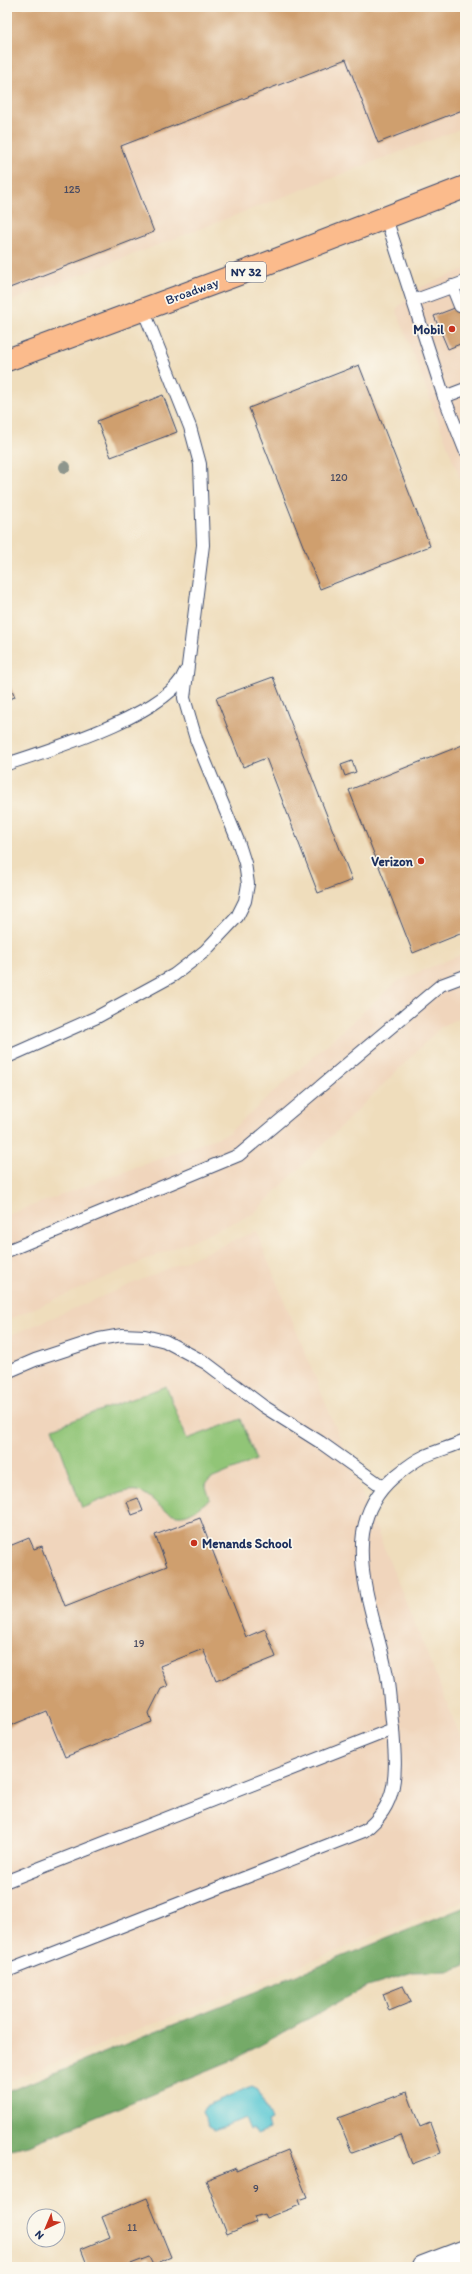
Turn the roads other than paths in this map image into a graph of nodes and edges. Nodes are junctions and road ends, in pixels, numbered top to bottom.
1 (465, 187) edge
2 (386, 218) junction
3 (465, 282) edge
4 (452, 286) junction
5 (413, 301) junction
6 (460, 306) dead end
7 (143, 309) junction
8 (7, 360) edge
9 (465, 389) edge
10 (444, 398) junction
11 (465, 450) edge
12 (188, 663) junction
13 (7, 764) edge
14 (465, 976) edge
15 (7, 1057) edge
16 (7, 1251) edge
17 (7, 1372) edge
18 (465, 1441) edge
19 (383, 1487) junction
20 (393, 1729) junction
21 (7, 1881) edge
22 (7, 1970) edge
23 (465, 2251) edge
24 (423, 2267) edge

1 - 2 main road, Broadway / NY 32
2 - 5 lane
2 - 7 main road, Broadway / NY 32
3 - 4 lane
4 - 5 lane
4 - 6 lane
5 - 10 lane
7 - 8 main road, Broadway / NY 32
7 - 12 lane
9 - 10 lane
10 - 11 lane
12 - 13 lane
12 - 15 lane
14 - 16 lane
17 - 19 lane
18 - 19 lane
19 - 20 lane
20 - 21 lane
20 - 22 lane
23 - 24 street

